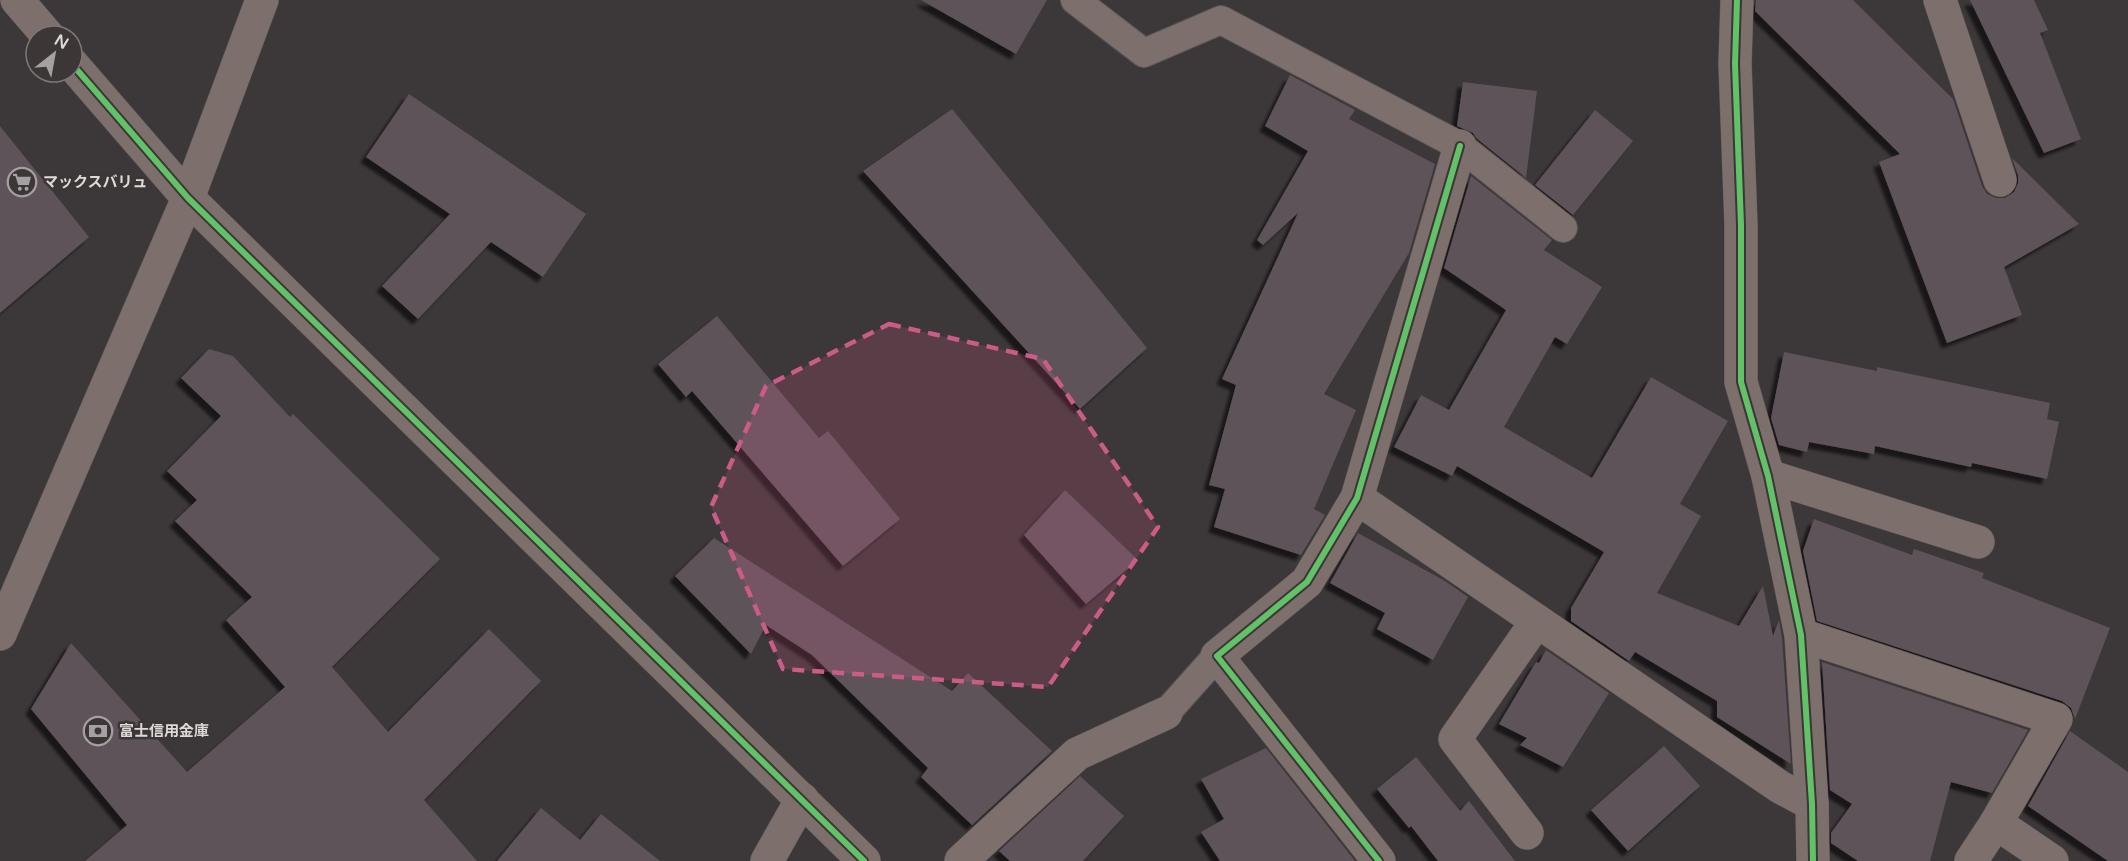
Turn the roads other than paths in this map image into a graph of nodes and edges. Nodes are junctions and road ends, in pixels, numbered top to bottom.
1 (17, 0) edge
2 (262, 0) edge
3 (1075, 0) edge
4 (1737, 0) edge
5 (1940, 0) edge
6 (38, 24) edge
7 (84, 78) edge
8 (1460, 146) junction
9 (2000, 180) dead end
10 (188, 198) junction
11 (1563, 228) dead end
12 (1768, 476) junction
13 (1357, 498) junction
14 (1978, 542) dead end
15 (1537, 621) junction
16 (0, 634) edge
17 (1801, 635) junction
18 (1217, 656) junction
19 (1166, 712) joint
20 (802, 799) junction
21 (1812, 804) junction
22 (1996, 823) junction
23 (1527, 834) dead end
24 (767, 861) edge
25 (864, 861) edge
26 (961, 861) edge
27 (1379, 861) edge
28 (1813, 861) edge
29 (1971, 861) edge
30 (2052, 861) edge

1 - 6 street
2 - 10 street
3 - 8 lane
4 - 12 street
5 - 9 street
7 - 10 street
8 - 11 lane
8 - 13 street
10 - 16 street
10 - 20 street
12 - 14 street
12 - 17 street
13 - 15 street
13 - 18 street
15 - 21 street
15 - 23 street
17 - 21 street
17 - 22 street
18 - 19 lane
18 - 27 street
19 - 26 street
20 - 24 street
20 - 25 street
21 - 28 street
22 - 29 street
22 - 30 street

